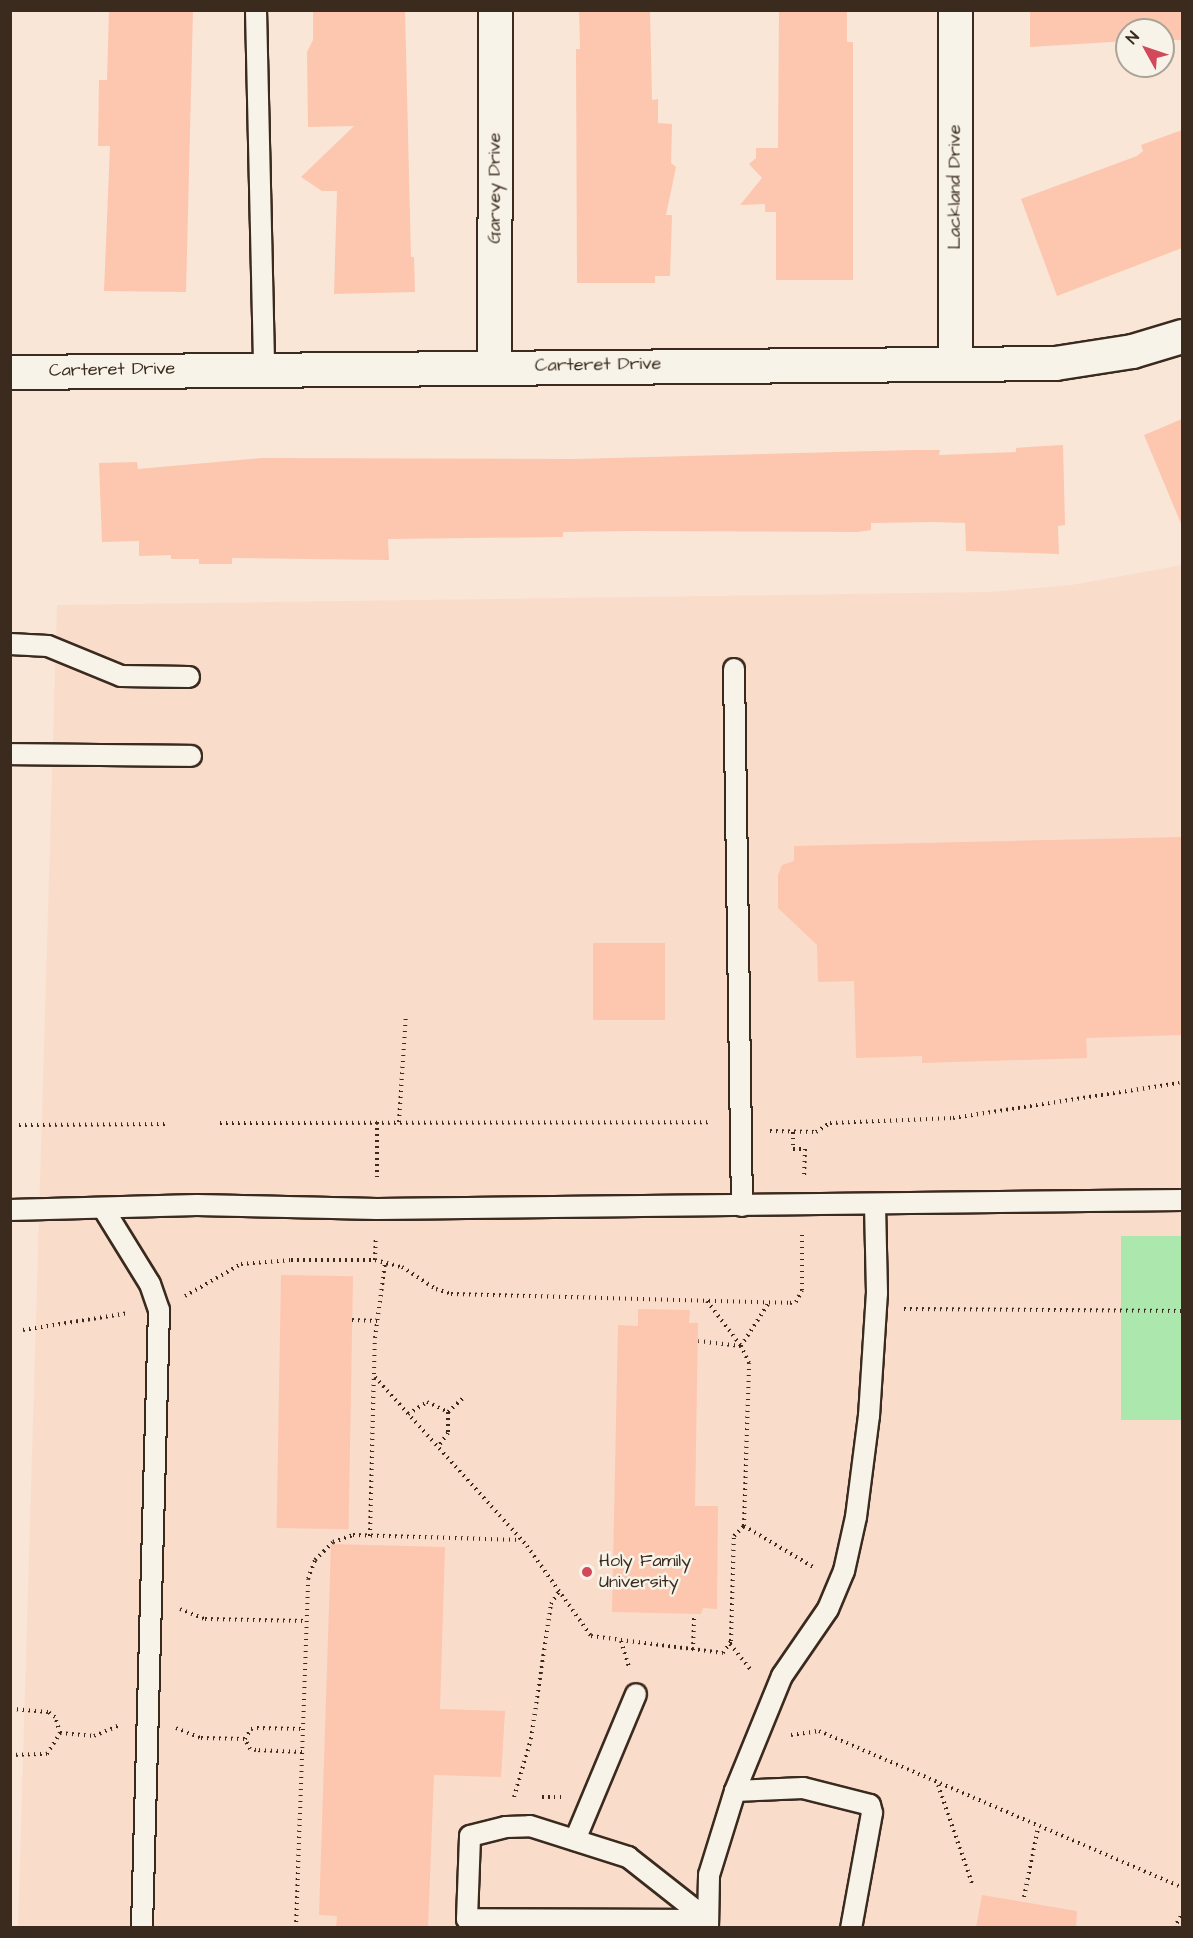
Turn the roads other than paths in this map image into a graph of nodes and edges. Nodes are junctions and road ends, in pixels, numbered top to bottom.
1 (256, 10) edge
2 (495, 10) edge
3 (955, 10) edge
4 (1182, 336) edge
5 (955, 364) junction
6 (494, 366) junction
7 (264, 369) junction
8 (10, 372) edge
9 (10, 644) edge
10 (735, 669) dead end
11 (189, 677) dead end
12 (10, 754) edge
13 (191, 756) dead end
14 (1182, 1200) edge
15 (875, 1204) junction
16 (742, 1206) junction
17 (103, 1208) junction
18 (10, 1210) edge
19 (636, 1694) dead end
20 (735, 1791) junction
21 (575, 1840) junction
22 (708, 1924) edge
23 (142, 1928) edge
24 (851, 1928) edge

1 - 7 lane
2 - 6 street, Garvey Drive
3 - 5 street, Lackland Drive
4 - 5 street, Carteret Drive
5 - 6 street, Carteret Drive
6 - 7 street, Carteret Drive
7 - 8 street, Carteret Drive
9 - 11 lane
10 - 16 lane
12 - 13 lane
14 - 15 lane
15 - 16 lane
15 - 20 lane
16 - 17 lane
17 - 18 lane
17 - 23 lane
19 - 21 lane
20 - 22 lane
20 - 24 lane
21 - 22 lane
21 - 22 lane

